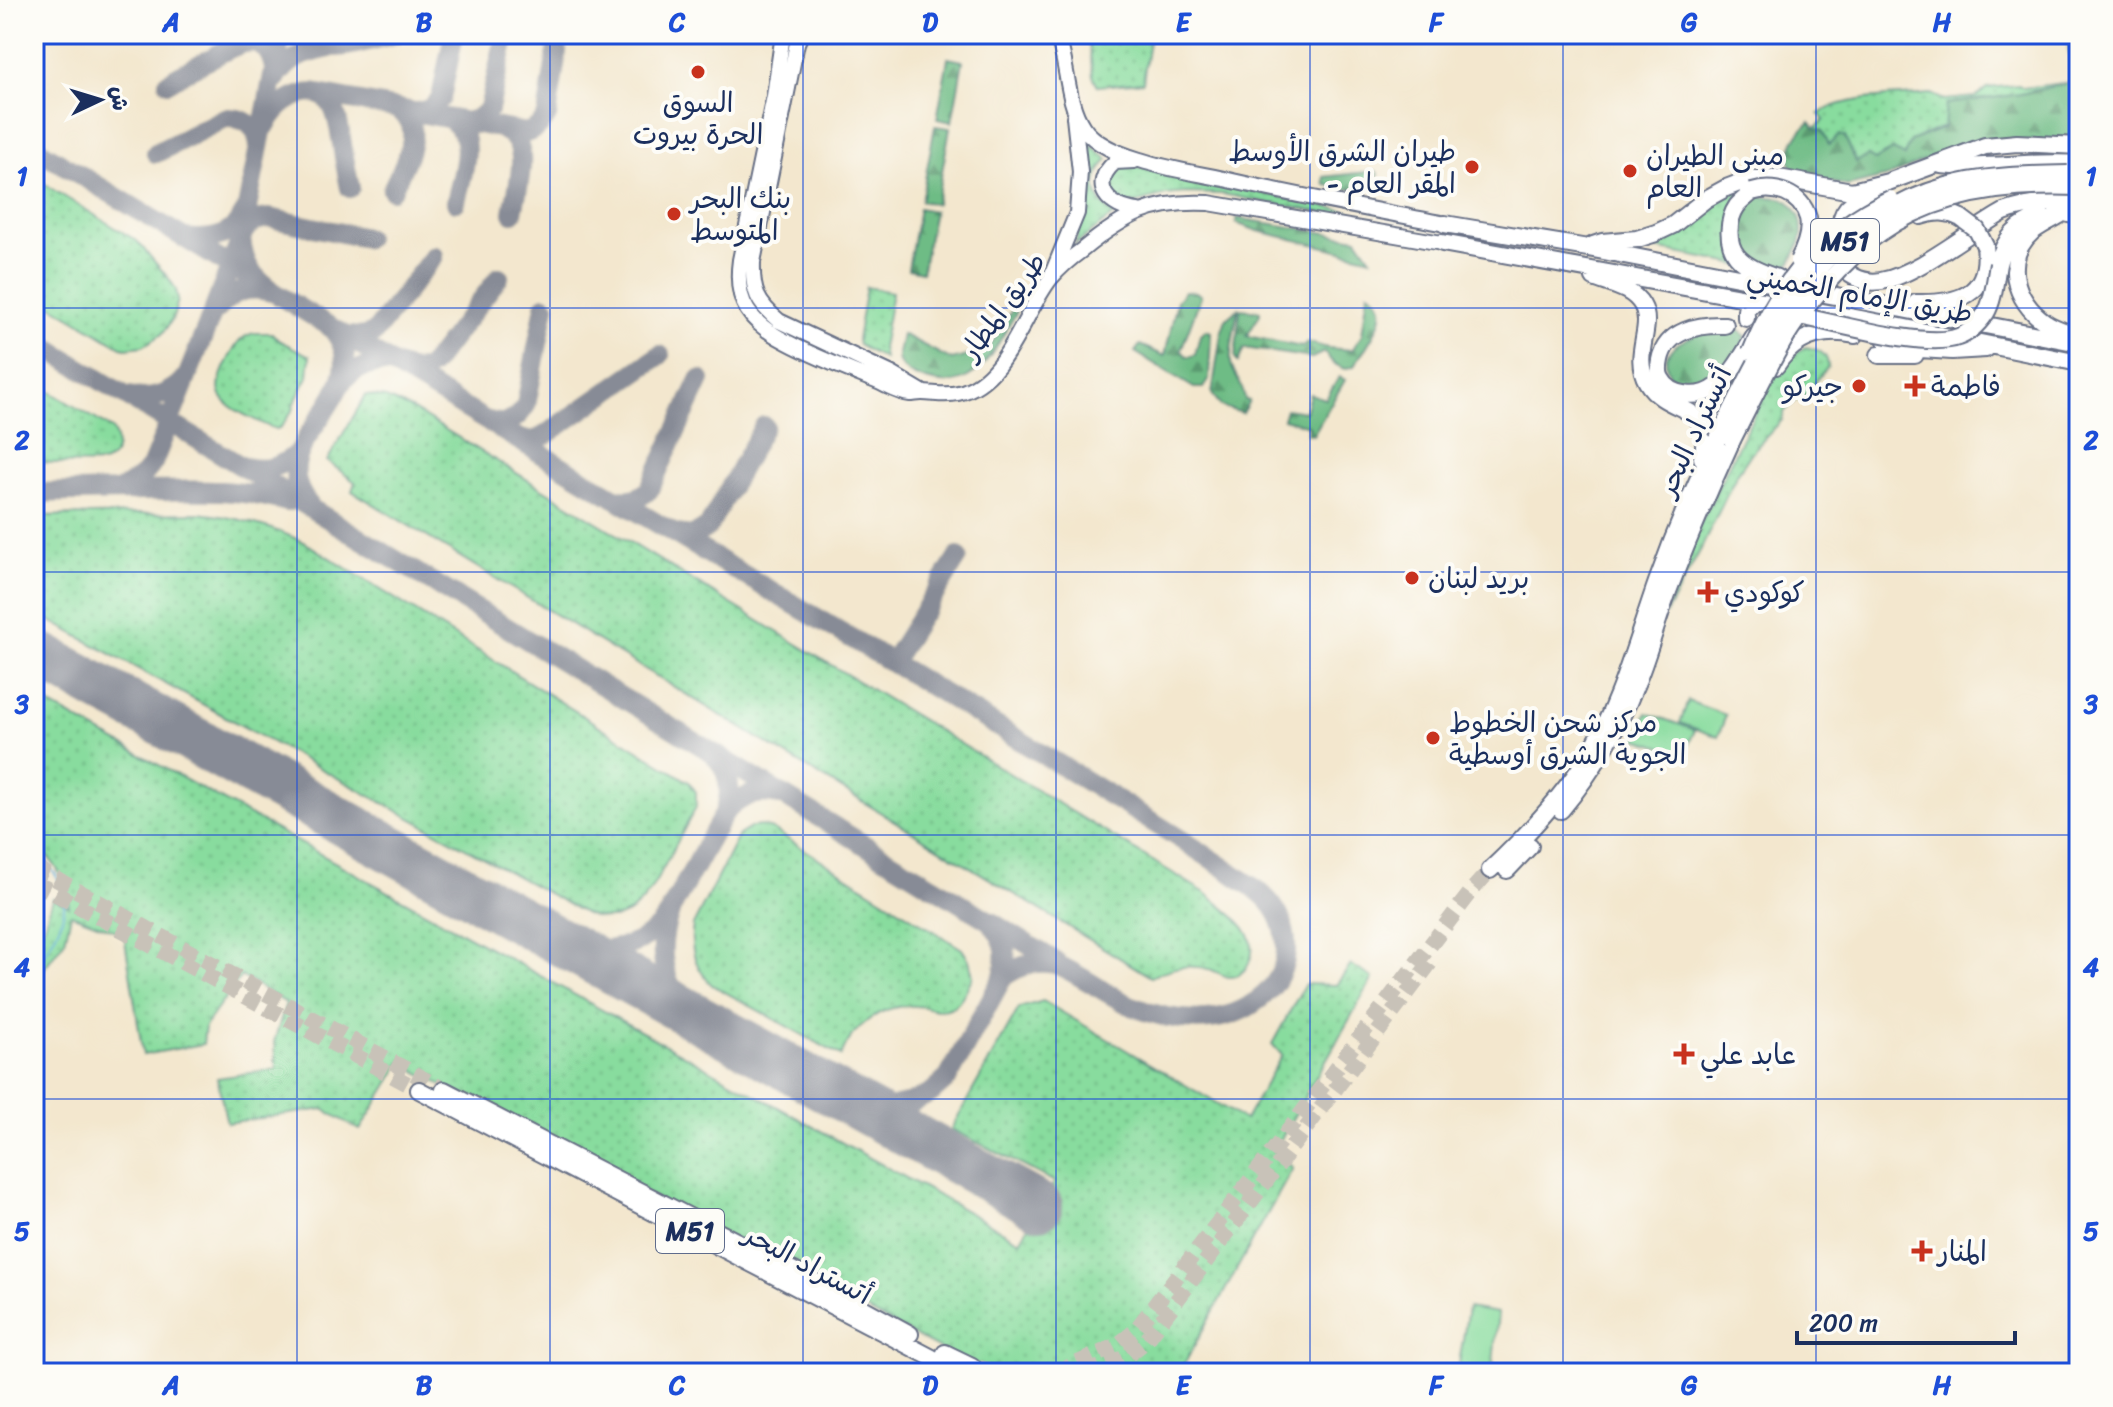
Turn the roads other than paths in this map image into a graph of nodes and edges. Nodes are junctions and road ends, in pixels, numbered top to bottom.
1 (783, 34) edge
2 (801, 34) edge
3 (1057, 34) edge
4 (1064, 34) edge
5 (1064, 52) junction
6 (1074, 108) junction
7 (2079, 146) edge
8 (1143, 161) junction
9 (1937, 164) junction
10 (2076, 175) edge
11 (1996, 176) junction
12 (1888, 182) junction
13 (1138, 211) junction
14 (2073, 212) edge
15 (1445, 224) joint
16 (1465, 228) junction
17 (1442, 243) joint
18 (1463, 247) junction
19 (1588, 248) junction
20 (1845, 264) junction
21 (1572, 266) junction
22 (1050, 279) junction
23 (1783, 299) junction
24 (1755, 301) junction
25 (1864, 302) junction
26 (1768, 314) junction
27 (1746, 318) dead end
28 (1725, 325) dead end
29 (2037, 335) junction
30 (2079, 337) edge
31 (2079, 343) edge
32 (2007, 348) junction
33 (2033, 354) junction
34 (1879, 355) dead end
35 (2079, 363) edge
36 (924, 393) junction
37 (1738, 398) junction
38 (1745, 415) junction
39 (1725, 440) junction
40 (1695, 485) junction
41 (419, 1090) tunnel mouth
42 (444, 1090) tunnel mouth
43 (967, 1369) edge

1 - 36 main road, طريق المطار
2 - 36 main road
3 - 5 main road
4 - 5 main road
5 - 6 main road
6 - 8 main road
6 - 22 main road
7 - 9 highway
8 - 13 main road
8 - 15 main road
9 - 10 highway
9 - 12 highway
10 - 11 highway, أتستراد البحر / M51, bridge
10 - 20 highway, أتستراد البحر / M51, bridge
11 - 23 highway, bridge
11 - 37 highway, أتستراد البحر / M51, bridge
12 - 14 highway
12 - 19 highway
13 - 17 main road, طريق المطار
13 - 22 main road, طريق المطار
14 - 23 highway, bridge
14 - 30 highway
15 - 16 highway, طريق الإمام الخميني
16 - 18 highway
16 - 19 highway, طريق الإمام الخميني
17 - 18 highway, طريق الإمام الخميني
18 - 21 highway, طريق الإمام الخميني
19 - 25 highway, طريق الإمام الخميني
20 - 25 highway, bridge
20 - 38 highway, أتستراد البحر / M51, bridge
21 - 24 highway, طريق الإمام الخميني
21 - 40 highway
22 - 36 main road, طريق المطار
23 - 24 highway, طريق الإمام الخميني
23 - 25 highway, bridge
23 - 26 highway, bridge
23 - 32 highway, طريق الإمام الخميني
24 - 27 highway
25 - 29 highway, طريق الإمام الخميني
26 - 28 highway, bridge
26 - 37 highway, bridge
29 - 31 highway, طريق الإمام الخميني
29 - 33 highway
32 - 33 highway, طريق الإمام الخميني
32 - 34 highway
32 - 38 highway, bridge
33 - 35 highway, طريق الإمام الخميني
37 - 39 highway, أتستراد البحر / M51, bridge
38 - 39 highway, أتستراد البحر / M51, bridge
39 - 40 highway, أتستراد البحر / M51
39 - 40 highway, أتستراد البحر / M51
41 - 43 highway, أتستراد البحر / M51
42 - 43 highway, أتستراد البحر / M51

